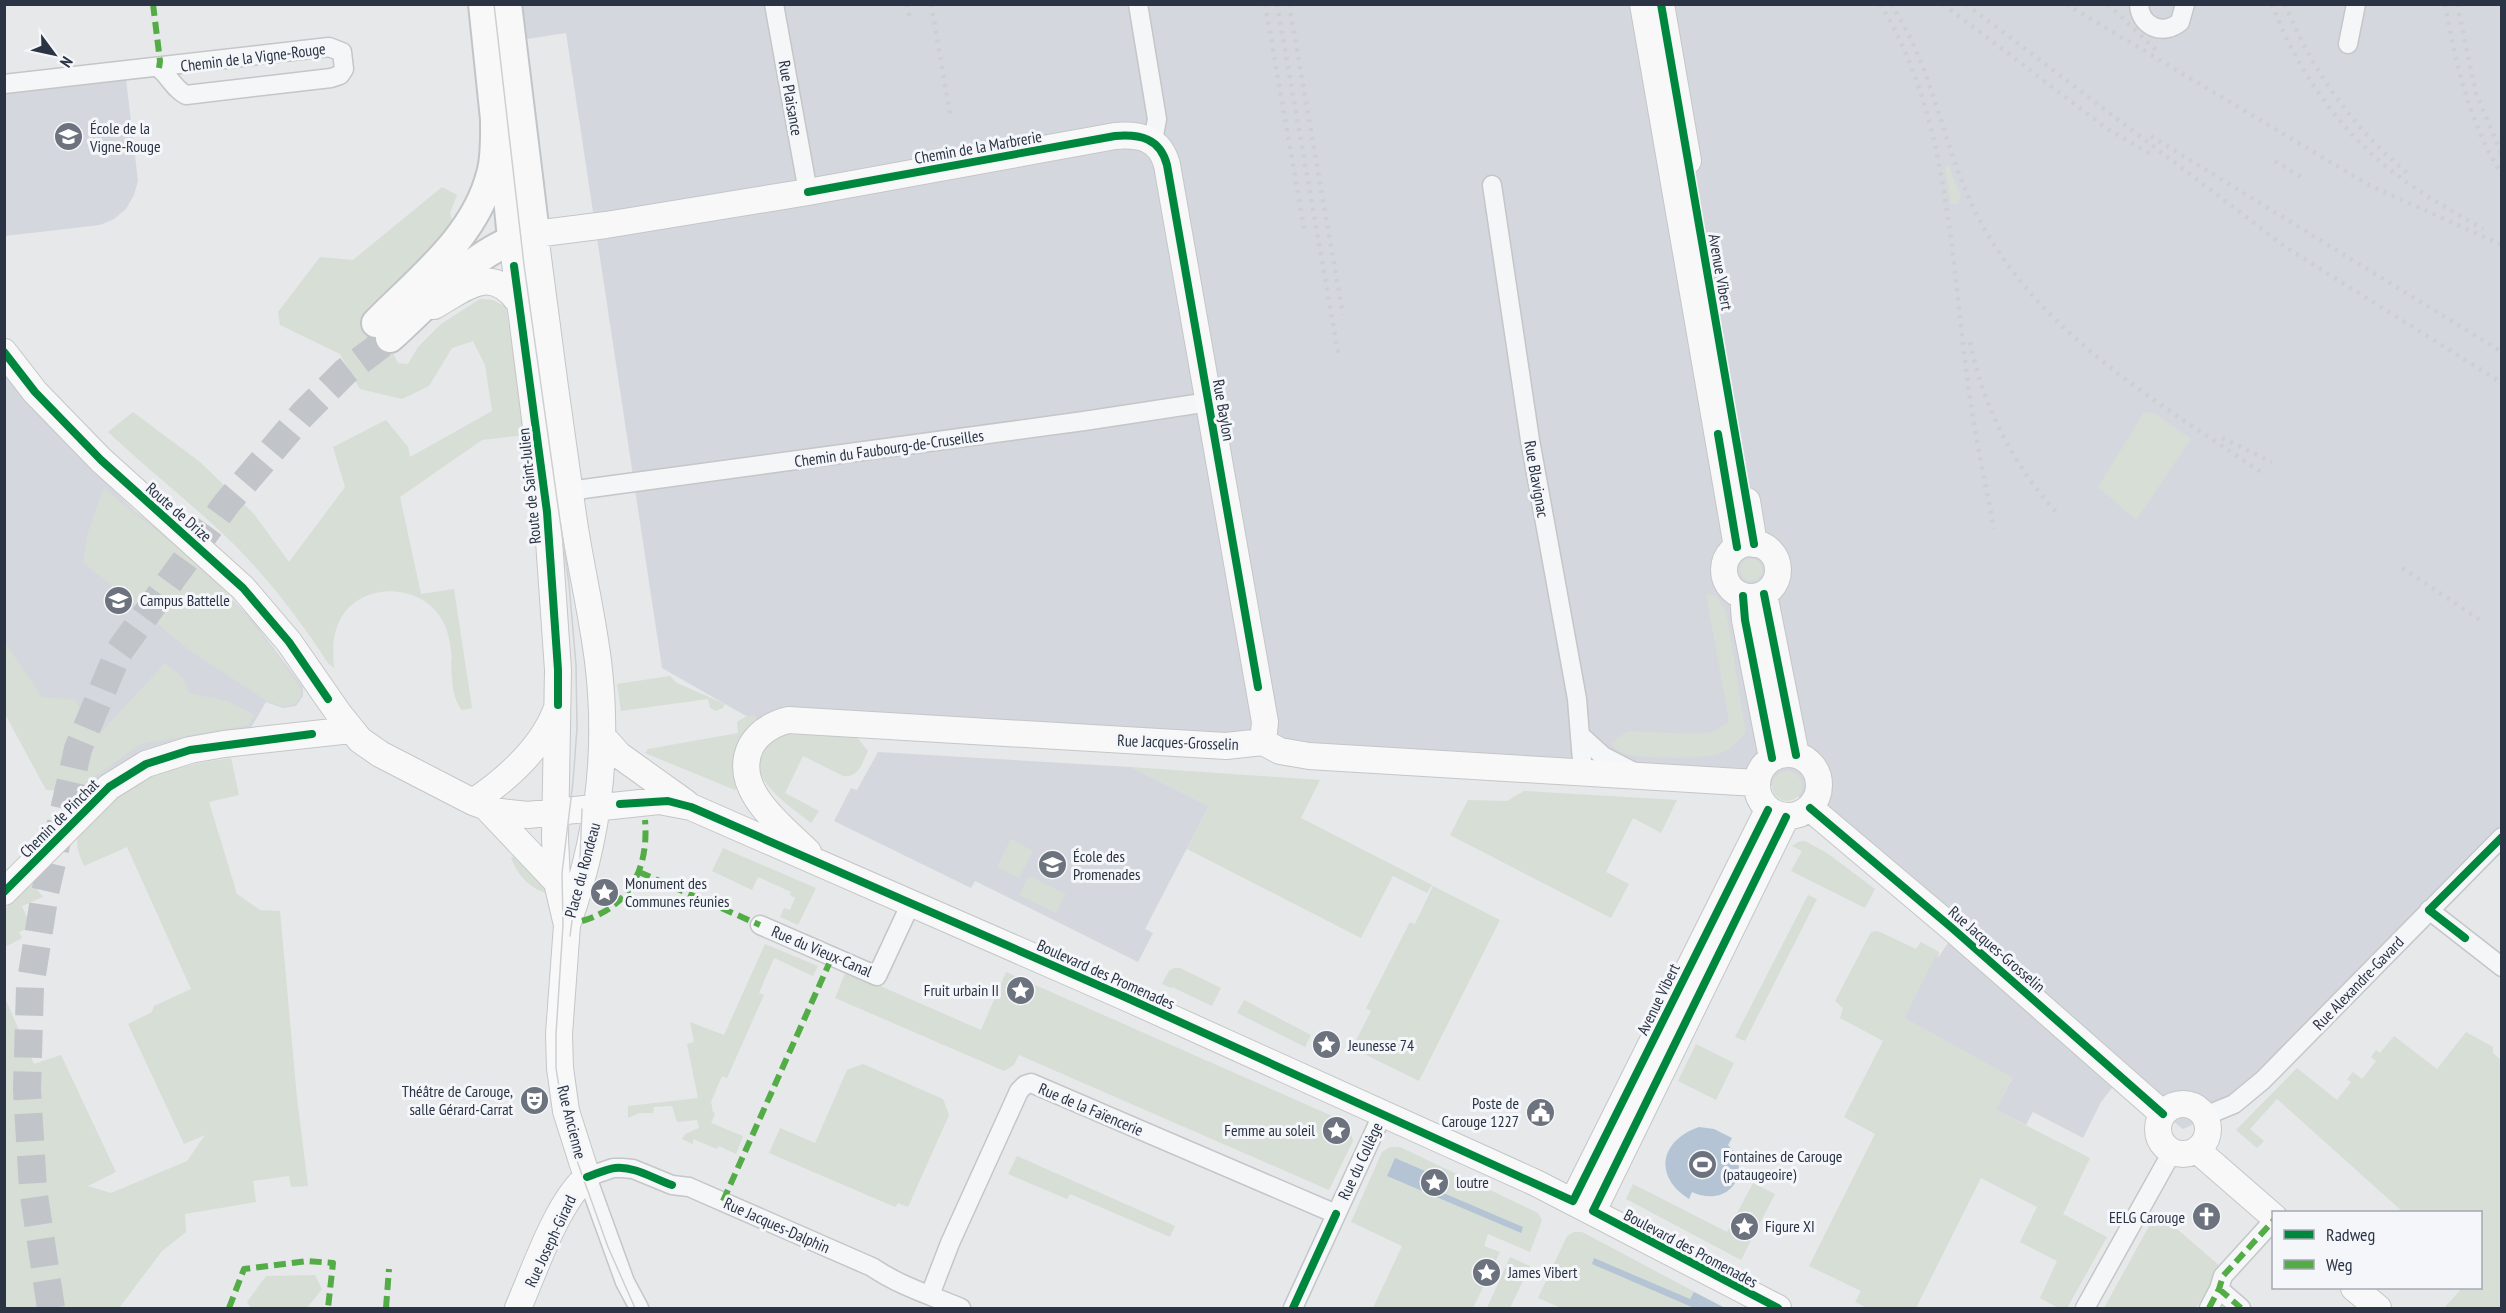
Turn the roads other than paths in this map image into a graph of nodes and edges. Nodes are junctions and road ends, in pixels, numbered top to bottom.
1 (483, 4) edge
2 (507, 4) edge
3 (774, 4) edge
4 (1138, 4) edge
5 (1643, 4) edge
6 (1661, 4) edge
7 (2139, 4) edge
8 (2185, 4) edge
9 (2356, 4) edge
10 (2348, 44) dead end
11 (159, 68) junction
12 (4, 84) edge
13 (495, 119) junction
14 (1153, 141) junction
15 (1492, 185) dead end
16 (808, 192) junction
17 (515, 231) junction
18 (465, 252) junction
19 (518, 302) junction
20 (412, 319) junction
21 (4, 351) edge
22 (1209, 402) junction
23 (569, 491) junction
24 (1746, 546) junction
25 (1754, 595) junction
26 (558, 705) junction
27 (351, 730) junction
28 (1581, 736) junction
29 (603, 737) junction
30 (1263, 742) junction
31 (1784, 756) junction
32 (556, 766) joint
33 (601, 770) joint
34 (1583, 773) junction
35 (1639, 775) junction
36 (1756, 783) junction
37 (479, 805) junction
38 (609, 806) junction
39 (691, 807) junction
40 (1810, 808) junction
41 (556, 812) junction
42 (1777, 813) junction
43 (2502, 837) edge
44 (820, 863) junction
45 (557, 882) junction
46 (4, 892) edge
47 (911, 903) junction
48 (2429, 910) junction
49 (760, 924) dead end
50 (567, 925) junction
51 (2502, 967) edge
52 (1383, 1113) junction
53 (2163, 1114) junction
54 (2205, 1116) junction
55 (2184, 1151) junction
56 (587, 1177) junction
57 (1583, 1206) junction
58 (1336, 1214) junction
59 (2272, 1217) edge
60 (2272, 1220) edge
61 (2219, 1289) junction
62 (2356, 1289) edge
63 (930, 1295) junction
64 (518, 1308) edge
65 (639, 1308) edge
66 (961, 1308) edge
67 (1293, 1308) edge
68 (1778, 1308) edge
69 (2085, 1308) edge
70 (2209, 1308) edge
71 (2241, 1308) edge
72 (2378, 1308) edge

1 - 13 main road, Route de Saint-Julien
2 - 17 main road, Route de Saint-Julien
3 - 16 street, Rue Plaisance
4 - 14 street
5 - 24 main road, Avenue Vibert
6 - 24 main road, Avenue Vibert
7 - 8 street
9 - 10 street
11 - 11 street, Chemin de la Vigne-Rouge
11 - 12 street, Chemin de la Vigne-Rouge
13 - 17 main road, Route de Saint-Julien
13 - 18 main road
14 - 16 main road, Chemin de la Marbrerie
14 - 22 main road, Rue Baylon
15 - 28 street, Rue Blavignac
16 - 17 main road, Chemin de la Marbrerie
17 - 18 main road
17 - 19 main road, Route de Saint-Julien
17 - 23 main road, Route de Saint-Julien
18 - 20 main road
18 - 20 main road
19 - 20 main road
19 - 26 main road, Route de Saint-Julien
21 - 27 main road, Route de Drize
22 - 23 street, Chemin du Faubourg-de-Cruseilles
22 - 30 main road, Rue Baylon
23 - 29 main road, Route de Saint-Julien
24 - 25 main road
24 - 25 main road
25 - 31 main road
26 - 32 main road, Route de Saint-Julien
26 - 37 main road
27 - 37 main road, Route de Drize
27 - 46 main road, Chemin de Pinchat
28 - 34 street, Rue Blavignac
28 - 35 street
29 - 33 main road, Route de Saint-Julien
29 - 39 main road
30 - 34 main road, Rue Jacques-Grosselin
30 - 44 main road, Rue Jacques-Grosselin
31 - 36 main road
31 - 40 main road
32 - 41 main road, Place du Rondeau
33 - 38 main road, Place du Rondeau
34 - 35 main road, Rue Jacques-Grosselin
35 - 36 main road, Rue Jacques-Grosselin
36 - 42 main road
37 - 41 main road, Place du Rondeau
37 - 45 main road, Place du Rondeau
38 - 39 main road, Boulevard des Promenades
38 - 41 main road, Place du Rondeau
38 - 50 main road, Place du Rondeau
39 - 44 main road, Boulevard des Promenades
40 - 42 main road
40 - 53 main road, Rue Jacques-Grosselin
41 - 45 main road, Place du Rondeau
42 - 57 main road, Avenue Vibert
43 - 48 street, Rue Alexandre-Gavard
44 - 47 main road, Boulevard des Promenades
45 - 50 main road, Place du Rondeau
47 - 49 street, Rue du Vieux-Canal
47 - 52 main road, Boulevard des Promenades
48 - 51 street
48 - 54 street, Rue Alexandre-Gavard
50 - 56 main road, Rue Ancienne
52 - 57 main road, Boulevard des Promenades
52 - 58 street, Rue du Collège
53 - 54 main road
53 - 55 main road
54 - 55 main road
55 - 59 main road
55 - 69 street
56 - 63 street, Rue Jacques-Dalphin
56 - 64 main road, Rue Joseph-Girard
56 - 65 street, Rue Ancienne
57 - 68 main road, Boulevard des Promenades
58 - 63 street, Rue de la Faïencerie
58 - 67 street, Rue du Collège
60 - 61 street
61 - 70 street
61 - 71 street
62 - 72 main road
63 - 66 street, Rue Jacques-Dalphin

